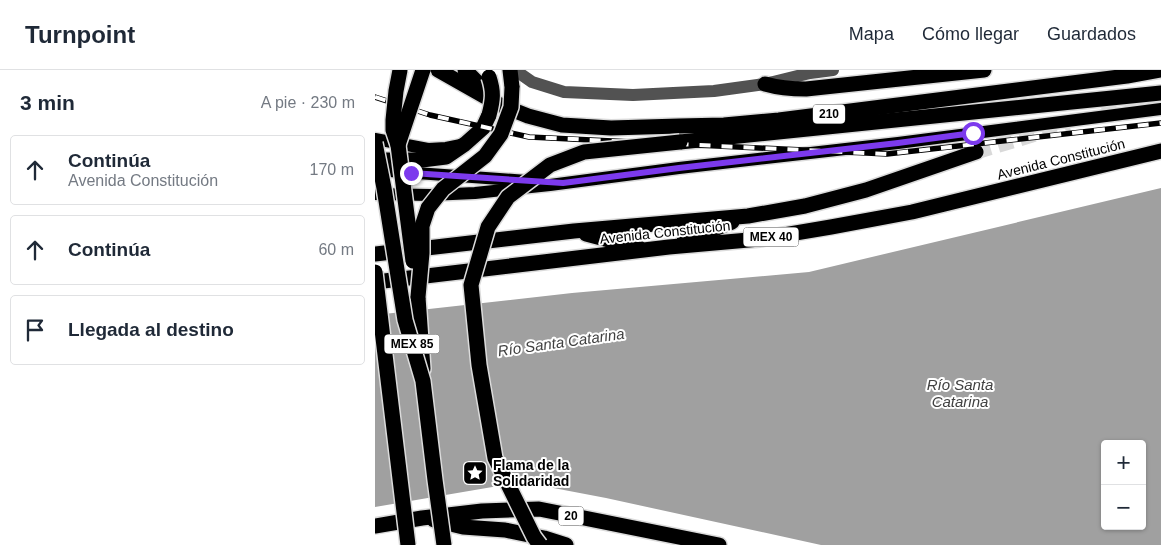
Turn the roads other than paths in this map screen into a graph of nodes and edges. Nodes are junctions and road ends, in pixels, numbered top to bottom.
1 (400, 70) edge
2 (423, 70) edge
3 (438, 70) edge
4 (465, 70) edge
5 (510, 70) edge
6 (515, 70) edge
7 (833, 70) edge
8 (984, 70) edge
9 (1161, 70) edge
10 (488, 74) edge
11 (765, 84) junction
12 (1161, 93) edge
13 (1161, 109) edge
14 (493, 110) junction
15 (375, 139) edge
16 (375, 143) edge
17 (465, 144) junction
18 (398, 145) junction
19 (1161, 151) edge
20 (976, 152) tunnel mouth
21 (375, 160) edge
22 (375, 170) edge
23 (563, 183) junction
24 (375, 194) edge
25 (748, 216) junction
26 (574, 231) junction
27 (669, 247) junction
28 (648, 250) junction
29 (375, 254) edge
30 (375, 272) edge
31 (375, 282) edge
32 (418, 297) junction
33 (378, 318) edge
34 (423, 381) junction
35 (422, 518) junction
36 (375, 526) edge
37 (408, 545) edge
38 (444, 545) edge
39 (540, 545) edge
40 (565, 545) edge
41 (719, 545) edge

1 - 18 highway, bridge
2 - 18 highway, bridge
3 - 14 highway
4 - 14 highway
5 - 32 highway, bridge
6 - 11 street
7 - 11 street
8 - 11 highway
9 - 14 highway, 210
10 - 14 highway, bridge
12 - 39 highway, bridge
13 - 23 main road
14 - 17 highway
15 - 17 main road
16 - 34 highway, MEX 85, bridge
17 - 21 highway
18 - 32 highway, bridge
19 - 27 highway, Avenida Constitución / MEX 40
20 - 25 highway, Avenida Constitución / MEX 40
22 - 23 main road
23 - 24 main road
25 - 26 highway, Avenida Constitución / MEX 40
25 - 27 highway
26 - 28 highway
26 - 29 highway, Avenida Constitución / MEX 40
27 - 28 highway, Avenida Constitución / MEX 40
28 - 31 highway, Avenida Constitución / MEX 40
30 - 33 highway, MEX 85, bridge
32 - 34 highway, bridge
33 - 37 highway, MEX 85, bridge
34 - 38 highway, MEX 85, bridge
35 - 36 highway, 20
35 - 40 highway, 20
35 - 41 highway, 20

